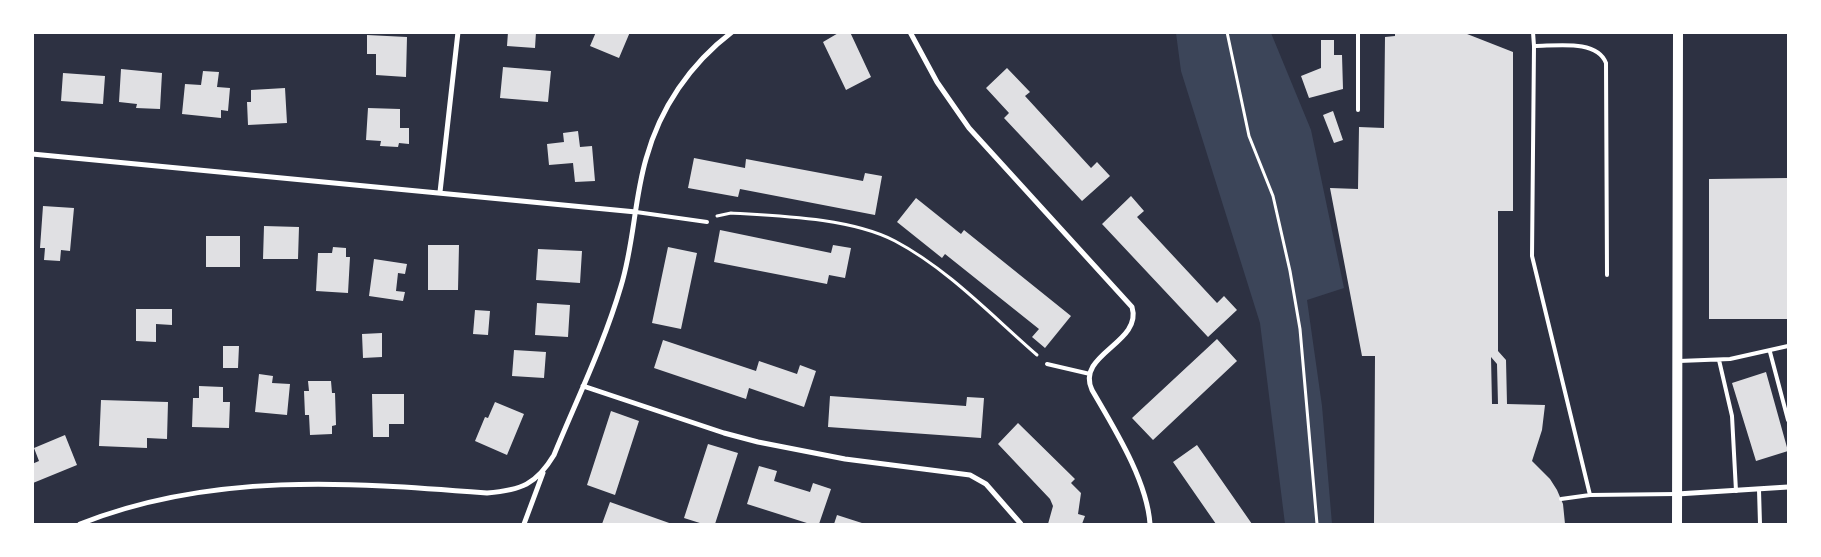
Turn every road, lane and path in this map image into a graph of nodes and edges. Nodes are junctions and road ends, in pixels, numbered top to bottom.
1 (458, 32) edge
2 (732, 32) edge
3 (910, 32) edge
4 (1227, 32) edge
5 (1358, 32) edge
6 (1533, 32) edge
7 (1678, 32) edge
8 (1534, 46) junction
9 (1358, 110) dead end
10 (32, 154) edge
11 (440, 192) junction
12 (636, 212) junction
13 (707, 222) joint
14 (1608, 275) dead end
15 (1788, 346) edge
16 (1770, 352) junction
17 (1719, 360) junction
18 (1677, 361) junction
19 (1047, 364) joint
20 (1090, 374) junction
21 (583, 386) junction
22 (1788, 420) edge
23 (544, 472) junction
24 (1788, 487) edge
25 (1760, 490) junction
26 (1736, 491) junction
27 (1676, 494) junction
28 (1590, 495) junction
29 (1561, 499) dead end
30 (80, 524) edge
31 (524, 524) edge
32 (1021, 524) edge
33 (1150, 524) edge
34 (1317, 524) edge
35 (1677, 524) edge
36 (1760, 524) edge

1 - 11 street
2 - 12 street
3 - 20 street
4 - 34 path
5 - 9 lane
6 - 8 lane
7 - 18 main road
8 - 14 lane
8 - 28 lane
10 - 11 street
11 - 12 street
12 - 13 lane
12 - 21 street
13 - 19 path
15 - 16 lane
16 - 17 lane
16 - 22 lane
17 - 18 lane
17 - 26 lane
18 - 27 main road
19 - 20 lane
20 - 33 street
21 - 23 street
21 - 32 street
23 - 30 street
23 - 31 street
24 - 25 street
25 - 26 street
25 - 36 lane
26 - 27 street
27 - 28 lane
27 - 35 main road
28 - 29 lane

